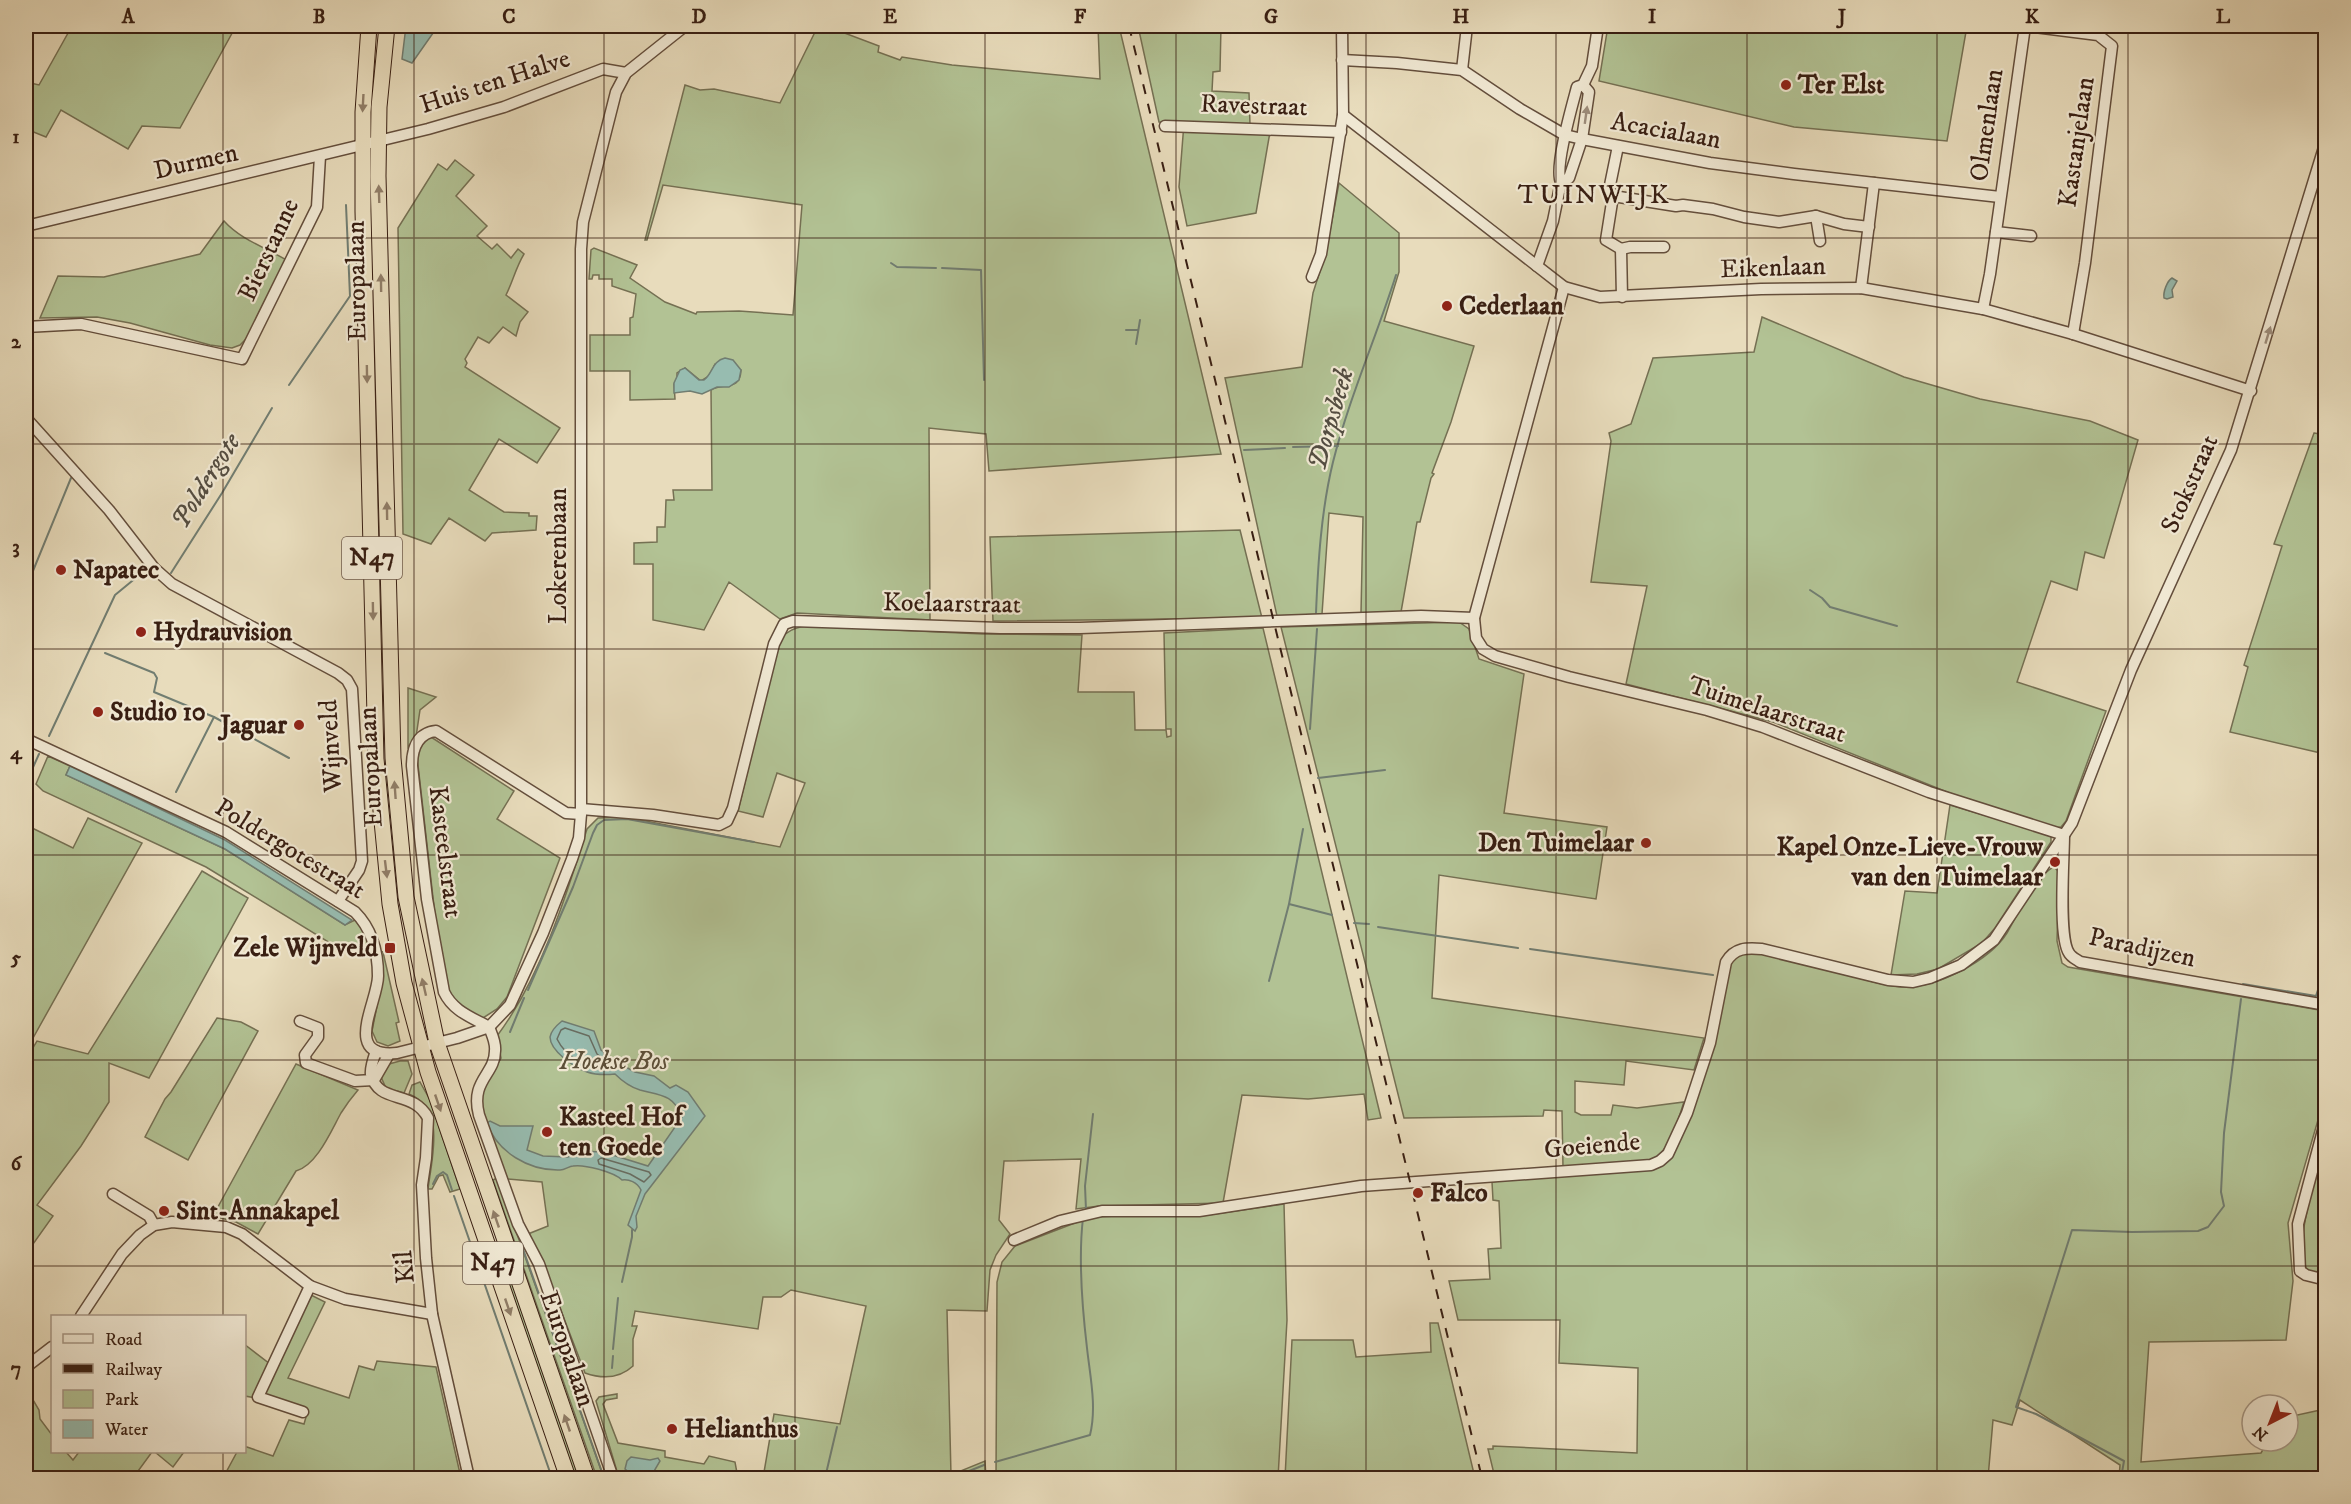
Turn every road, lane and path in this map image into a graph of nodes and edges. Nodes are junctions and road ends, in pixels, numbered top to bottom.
1 (369, 26) edge
2 (387, 26) edge
3 (685, 26) edge
4 (1342, 26) edge
5 (1467, 26) edge
6 (1598, 26) edge
7 (2025, 26) edge
8 (1342, 60) junction
9 (1462, 70) junction
10 (626, 73) junction
11 (1583, 85) junction
12 (1343, 115) junction
13 (1165, 126) dead end
14 (1341, 132) junction
15 (1565, 135) junction
16 (1582, 139) junction
17 (2325, 141) edge
18 (378, 142) junction
19 (362, 146) junction
20 (1618, 146) junction
21 (320, 156) junction
22 (1561, 182) junction
23 (1874, 183) junction
24 (1613, 196) junction
25 (2000, 197) junction
26 (1816, 216) junction
27 (26, 226) edge
28 (1869, 227) junction
29 (1995, 232) junction
30 (2031, 236) dead end
31 (1820, 241) dead end
32 (1664, 247) dead end
33 (1621, 249) junction
34 (1538, 266) junction
35 (1312, 277) dead end
36 (1564, 287) junction
37 (1861, 288) junction
38 (1622, 297) junction
39 (1983, 309) junction
40 (26, 327) edge
41 (2073, 334) junction
42 (2251, 391) junction
43 (26, 418) edge
44 (1474, 618) junction
45 (26, 740) edge
46 (581, 812) junction
47 (2064, 835) junction
48 (338, 901) junction
49 (2325, 1005) edge
50 (300, 1021) dead end
51 (489, 1027) junction
52 (437, 1043) junction
53 (420, 1047) junction
54 (376, 1051) junction
55 (389, 1054) junction
56 (374, 1080) junction
57 (2325, 1119) edge
58 (113, 1194) dead end
59 (154, 1225) junction
60 (1014, 1240) dead end
61 (2325, 1280) edge
62 (310, 1286) junction
63 (432, 1314) junction
64 (82, 1315) edge
65 (51, 1348) edge
66 (26, 1367) edge
67 (303, 1412) dead end
68 (468, 1479) edge
69 (568, 1479) edge
70 (587, 1479) edge
71 (613, 1479) edge

1 -> 19 highway, Europalaan / N47
2 - 18 highway, Europalaan / N47
3 - 10 street, Lokerenbaan
4 - 8 street, Ravestraat
5 - 9 street
6 - 11 street
7 - 25 street, Olmenlaan
7 - 41 street, Kastanjelaan
8 - 9 street, Acacialaan
8 - 12 street, Ravestraat
9 - 15 street, Acacialaan
10 - 18 street, Huis ten Halve
10 - 46 street, Lokerenbaan
11 - 15 street
16 -> 11 street
12 - 14 street, Ravestraat
12 - 34 street, Eikenlaan
13 - 14 street, Ravestraat
14 - 35 street, Ravestraat
15 - 16 street, Acacialaan
15 - 22 street
16 - 20 street, Acacialaan
16 - 22 street
42 -> 17 street, Stokstraat
18 - 19 street, Durmen
52 -> 18 highway, Europalaan / N47
19 - 21 street, Durmen
19 -> 53 highway, Europalaan / N47
20 - 23 street, Acacialaan
20 - 24 street
21 - 27 street, Durmen
21 - 40 street, Bierstanne
22 - 34 street
23 - 25 street, Acacialaan
23 - 28 street
24 - 26 street
24 - 33 street
25 - 29 street, Olmenlaan
26 - 28 street
26 - 31 street
28 - 37 street
29 - 30 street
29 - 39 street, Olmenlaan
32 - 33 street
33 - 38 street
34 - 36 street, Eikenlaan
36 - 38 street, Eikenlaan
36 - 44 street
37 - 38 street, Eikenlaan
37 - 39 street, Eikenlaan
39 - 41 street, Eikenlaan
41 - 42 street, Eikenlaan
42 - 47 street, Stokstraat
43 - 48 street, Wijnveld
44 - 46 street, Koelaarstraat
44 - 47 street, Tuimelaarstraat
45 - 48 street, Poldergotestraat
46 - 51 street, Lokerenbaan
46 - 51 street, Kasteelstraat
47 - 49 street, Paradijzen
47 - 60 street, Goeiende
48 - 54 street, Poldergotestraat
50 - 56 street
51 - 52 street, Lokerenbaan
51 - 71 street
52 - 53 street, Lokerenbaan
70 -> 52 highway, Europalaan / N47
53 - 55 street
53 -> 69 highway, Europalaan / N47
54 - 55 street
54 - 56 street
55 - 56 street
56 - 63 street, Kil
57 - 61 street
58 - 59 street
59 - 62 street
59 - 64 street
62 - 63 street
62 - 67 street
63 - 68 street, Kil
65 - 66 street

